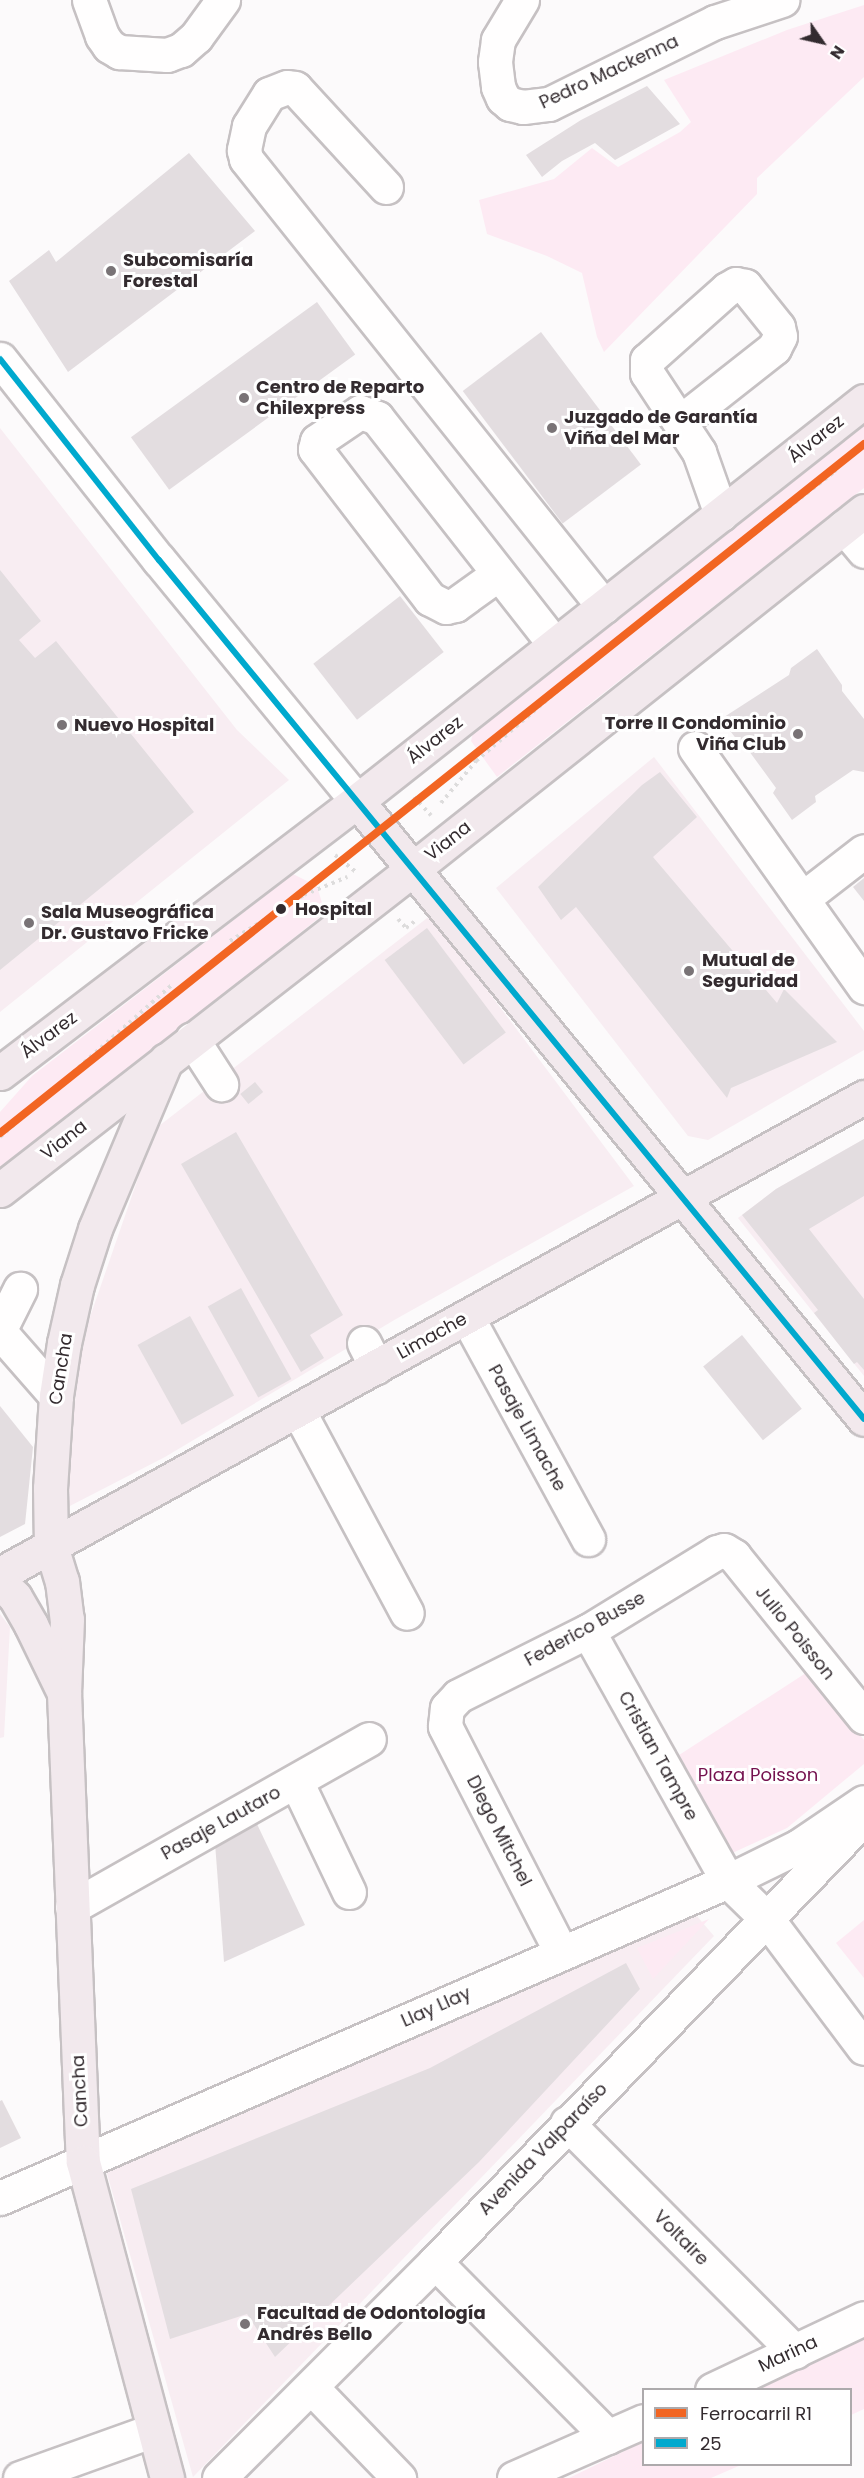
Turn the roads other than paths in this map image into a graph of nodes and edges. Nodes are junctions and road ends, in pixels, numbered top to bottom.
1 (89, 0) edge
2 (223, 0) edge
3 (522, 0) edge
4 (782, 0) edge
5 (386, 187) dead end
6 (0, 359) edge
7 (864, 401) edge
8 (680, 422) dead end
9 (721, 514) junction
10 (857, 530) edge
11 (498, 574) junction
12 (604, 607) junction
13 (555, 645) junction
14 (695, 748) dead end
15 (357, 801) junction
16 (864, 851) edge
17 (404, 858) junction
18 (802, 899) junction
19 (864, 987) edge
20 (192, 1039) junction
21 (166, 1060) junction
22 (0, 1072) edge
23 (220, 1084) dead end
24 (864, 1097) edge
25 (0, 1190) edge
26 (683, 1197) junction
27 (20, 1289) dead end
28 (467, 1317) junction
29 (0, 1330) edge
30 (56, 1396) junction
31 (298, 1410) junction
32 (864, 1419) edge
33 (588, 1539) dead end
34 (51, 1546) junction
35 (724, 1551) joint
36 (0, 1575) edge
37 (0, 1582) edge
38 (407, 1613) dead end
39 (588, 1631) junction
40 (64, 1693) junction
41 (447, 1708) joint
42 (864, 1717) edge
43 (369, 1739) dead end
44 (296, 1781) junction
45 (864, 1802) edge
46 (864, 1818) edge
47 (728, 1881) junction
48 (349, 1892) dead end
49 (72, 1907) junction
50 (767, 1919) junction
51 (561, 1952) junction
52 (864, 2048) edge
53 (567, 2123) junction
54 (83, 2162) junction
55 (0, 2198) edge
56 (435, 2262) junction
57 (864, 2318) edge
58 (795, 2352) junction
59 (312, 2387) junction
60 (716, 2388) edge
61 (642, 2422) edge
62 (154, 2430) junction
63 (608, 2437) junction
64 (20, 2478) edge
65 (167, 2478) edge
66 (219, 2478) edge
67 (399, 2478) edge
68 (514, 2478) edge

1 - 2 street
3 - 4 street, Pedro Mackenna
5 - 12 street
6 - 15 street
7 - 9 main road, Álvarez
8 - 9 street
9 - 12 main road, Álvarez
10 - 17 main road, Viana
11 - 11 street
11 - 13 street
12 - 13 main road, Álvarez
13 - 15 main road, Álvarez
14 - 18 street
15 - 17 main road
15 - 22 main road, Álvarez
16 - 18 street
17 - 20 main road, Viana
17 - 26 main road
18 - 19 street
20 - 21 main road, Viana
20 - 23 street
21 - 25 main road, Viana
21 - 30 main road, Cancha
24 - 26 main road, Limache
26 - 28 main road, Limache
26 - 32 main road
27 - 29 street
28 - 31 main road, Limache
28 - 33 street, Pasaje Limache
29 - 30 street
30 - 34 main road, Cancha
31 - 34 main road, Limache
31 - 38 street
34 - 36 main road, Limache
34 - 40 main road, Cancha
35 - 39 street, Federico Busse
35 - 42 street, Julio Poisson
37 - 40 main road, Cancha
39 - 41 street, Federico Busse
39 - 47 street, Cristian Tampre
40 - 49 main road, Cancha
41 - 51 street, DIego Mitchel
43 - 44 street, Pasaje Lautaro
44 - 48 street
44 - 49 street, Pasaje Lautaro
45 - 47 street, Llay Llay
46 - 50 street, Avenida Valparaíso
47 - 50 street, Cristian Tampre
47 - 51 street, Llay Llay
49 - 54 main road, Cancha
50 - 52 street, Cristian Tampre
50 - 53 street, Avenida Valparaíso
51 - 54 street, Llay Llay
53 - 56 street, Avenida Valparaíso
53 - 58 street, Voltaire
54 - 55 street, Llay Llay
54 - 62 main road, Cancha
56 - 59 street, Avenida Valparaíso
56 - 63 street
57 - 58 street, Marina
58 - 60 street, Marina
59 - 66 street, Avenida Valparaíso
59 - 67 street
61 - 63 street
62 - 64 street
62 - 65 main road, Cancha
63 - 68 street

